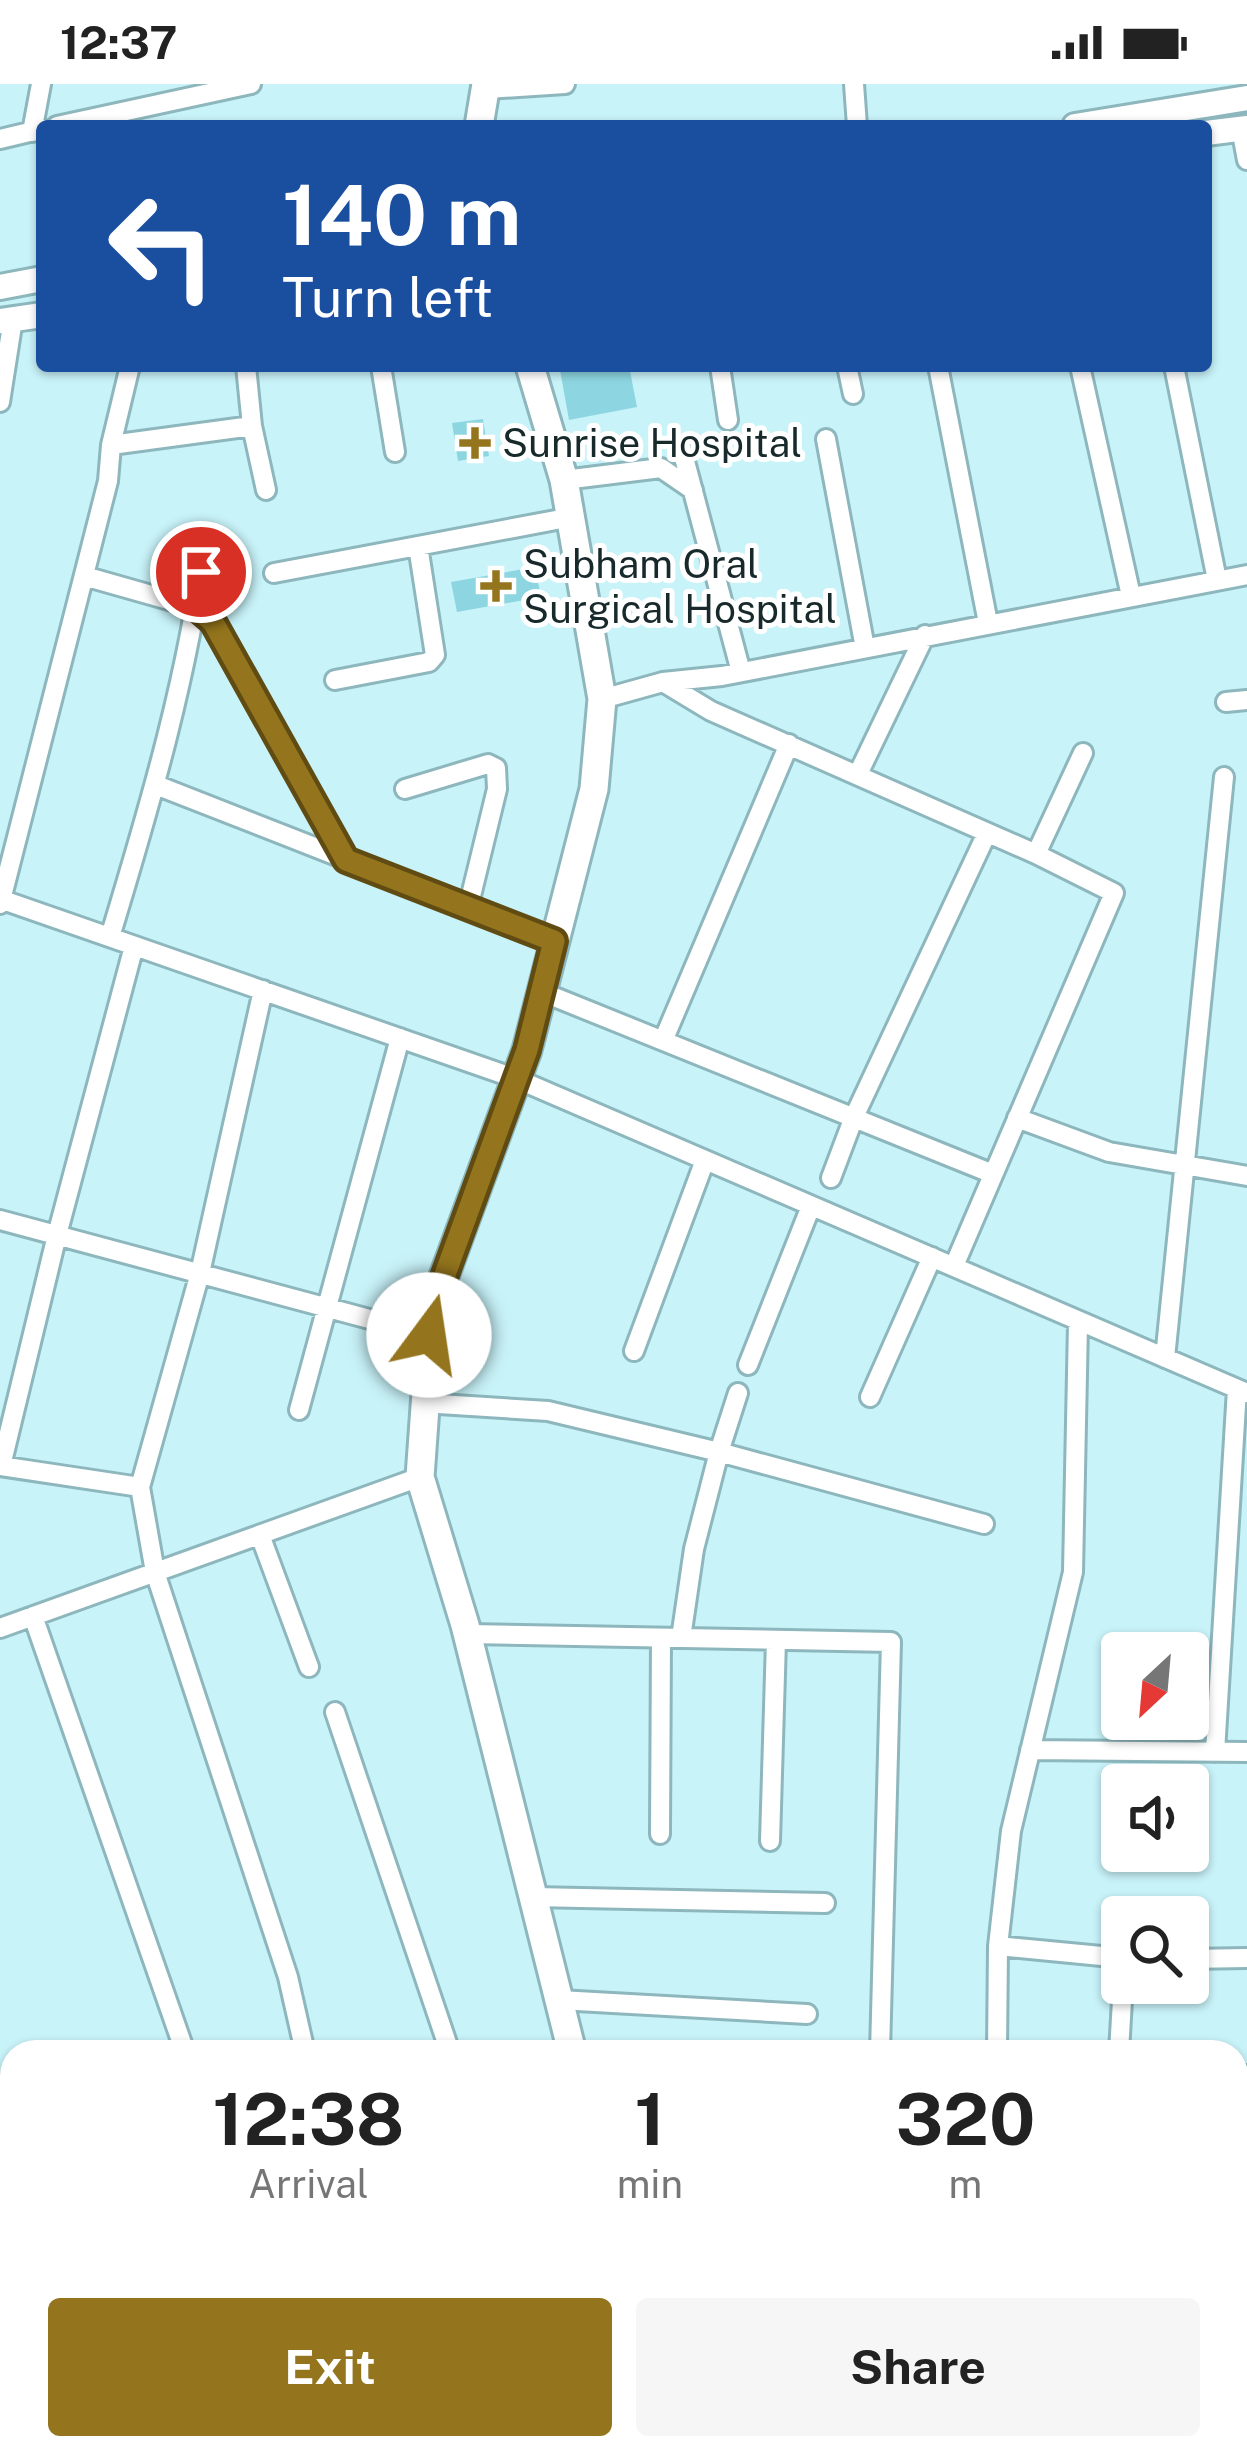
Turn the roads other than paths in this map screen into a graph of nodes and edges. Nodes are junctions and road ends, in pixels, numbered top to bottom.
1 (41, 84) edge
2 (251, 84) edge
3 (566, 84) edge
4 (854, 84) edge
5 (203, 89) edge
6 (1247, 98) edge
7 (487, 106) edge
8 (38, 120) edge
9 (81, 120) edge
10 (857, 120) edge
11 (1112, 120) edge
12 (1244, 128) edge
13 (36, 131) edge
14 (1212, 132) edge
15 (0, 139) edge
16 (1247, 160) edge
17 (2, 279) edge
18 (36, 279) edge
19 (7, 320) edge
20 (129, 372) edge
21 (247, 372) edge
22 (382, 372) edge
23 (532, 372) edge
24 (721, 372) edge
25 (848, 372) edge
26 (939, 372) edge
27 (1081, 372) edge
28 (1175, 372) edge
29 (853, 394) dead end
30 (0, 402) edge
31 (728, 420) dead end
32 (252, 426) junction
33 (826, 439) dead end
34 (111, 445) junction
35 (682, 450) dead end
36 (395, 452) dead end
37 (564, 480) junction
38 (266, 490) dead end
39 (693, 490) junction
40 (572, 517) junction
41 (206, 535) dead end
42 (418, 546) junction
43 (274, 573) dead end
44 (84, 575) junction
45 (1247, 575) edge
46 (1217, 580) junction
47 (1131, 596) junction
48 (197, 608) junction
49 (988, 623) junction
50 (926, 635) junction
51 (865, 647) junction
52 (741, 673) junction
53 (334, 680) dead end
54 (664, 682) junction
55 (602, 699) junction
56 (1247, 700) edge
57 (1226, 702) dead end
58 (789, 744) junction
59 (1083, 753) dead end
60 (858, 774) junction
61 (1224, 777) dead end
62 (156, 785) junction
63 (405, 790) dead end
64 (987, 833) junction
65 (1036, 854) junction
66 (346, 860) junction
67 (0, 901) edge
68 (468, 908) junction
69 (110, 937) junction
70 (554, 941) junction
71 (134, 946) junction
72 (263, 991) junction
73 (542, 992) junction
74 (400, 1038) junction
75 (663, 1041) junction
76 (517, 1079) junction
77 (854, 1118) junction
78 (1017, 1118) junction
79 (705, 1160) junction
80 (1186, 1168) junction
81 (993, 1174) junction
82 (1247, 1176) edge
83 (831, 1178) dead end
84 (811, 1206) junction
85 (0, 1220) edge
86 (57, 1235) junction
87 (932, 1257) junction
88 (954, 1266) junction
89 (200, 1274) junction
90 (328, 1308) junction
91 (1078, 1323) junction
92 (429, 1335) junction
93 (634, 1351) dead end
94 (1165, 1358) junction
95 (748, 1366) dead end
96 (1242, 1391) edge
97 (739, 1393) dead end
98 (870, 1396) dead end
99 (423, 1403) junction
100 (299, 1410) dead end
101 (719, 1452) junction
102 (1, 1466) edge
103 (420, 1477) junction
104 (140, 1487) junction
105 (984, 1524) dead end
106 (260, 1535) junction
107 (155, 1572) junction
108 (33, 1616) junction
109 (0, 1628) edge
110 (468, 1634) junction
111 (671, 1638) junction
112 (776, 1640) junction
113 (309, 1667) dead end
114 (335, 1712) dead end
115 (1030, 1750) junction
116 (1215, 1752) junction
117 (1247, 1752) edge
118 (660, 1834) dead end
119 (770, 1841) dead end
120 (533, 1897) junction
121 (825, 1903) dead end
122 (998, 1946) junction
123 (1101, 1956) edge
124 (1247, 1958) edge
125 (1209, 1959) edge
126 (559, 2000) junction
127 (1122, 2004) edge
128 (807, 2014) dead end
129 (181, 2040) edge
130 (302, 2040) edge
131 (446, 2040) edge
132 (569, 2040) edge
133 (880, 2040) edge
134 (997, 2040) edge
135 (1120, 2040) edge

1 - 8 street
2 - 5 street
3 - 7 street
4 - 10 street
5 - 9 street
6 - 11 street
12 - 14 street
12 - 16 street
13 - 15 street
17 - 18 street
19 - 30 street
20 - 34 street
21 - 32 street
22 - 36 street
23 - 37 main road
24 - 31 street
25 - 29 street
26 - 49 street
27 - 47 street
28 - 46 street
32 - 34 street
32 - 38 street
33 - 51 street
34 - 44 street
35 - 39 street
37 - 39 street
37 - 40 main road
39 - 52 street
40 - 42 street
40 - 55 main road
41 - 48 street
42 - 43 street
42 - 53 street
44 - 48 street
44 - 67 street
45 - 46 street
46 - 47 street
47 - 49 street
48 - 62 street
48 - 66 street
49 - 50 street
50 - 51 street
50 - 60 street
51 - 52 street
52 - 54 street
54 - 55 street
54 - 58 street
55 - 70 main road
56 - 57 street
58 - 60 street
58 - 75 street
59 - 65 street
60 - 64 street
61 - 80 street
62 - 66 street
62 - 69 street
63 - 68 street
64 - 65 street
64 - 77 street
65 - 78 street
66 - 68 street
67 - 69 street
68 - 70 street
69 - 71 street
70 - 73 main road
71 - 72 street
71 - 86 street
72 - 74 street
72 - 89 street
73 - 75 street
73 - 76 main road
74 - 76 street
74 - 90 street
75 - 77 street
76 - 79 street
76 - 92 main road
77 - 81 street
77 - 83 street
78 - 80 street
78 - 81 street
79 - 84 street
79 - 93 street
80 - 82 street
80 - 94 street
81 - 88 street
84 - 87 street
84 - 95 street
85 - 86 street
86 - 89 street
86 - 102 street
87 - 88 street
87 - 98 street
88 - 91 street
89 - 90 street
89 - 104 street
90 - 92 street
90 - 100 street
91 - 94 street
91 - 115 street
92 - 99 main road
94 - 96 street
96 - 116 street
97 - 101 street
99 - 101 street
99 - 103 main road
101 - 105 street
101 - 111 street
102 - 104 street
103 - 106 street
103 - 110 main road
104 - 107 street
106 - 107 street
106 - 113 street
107 - 108 street
107 - 130 street
108 - 109 street
108 - 129 street
110 - 111 street
110 - 120 main road
111 - 112 street
111 - 118 street
112 - 119 street
112 - 133 street
114 - 131 street
115 - 116 street
115 - 122 street
116 - 117 street
120 - 121 street
120 - 126 main road
122 - 123 street
122 - 134 street
124 - 125 street
126 - 128 street
126 - 132 main road
127 - 135 street

